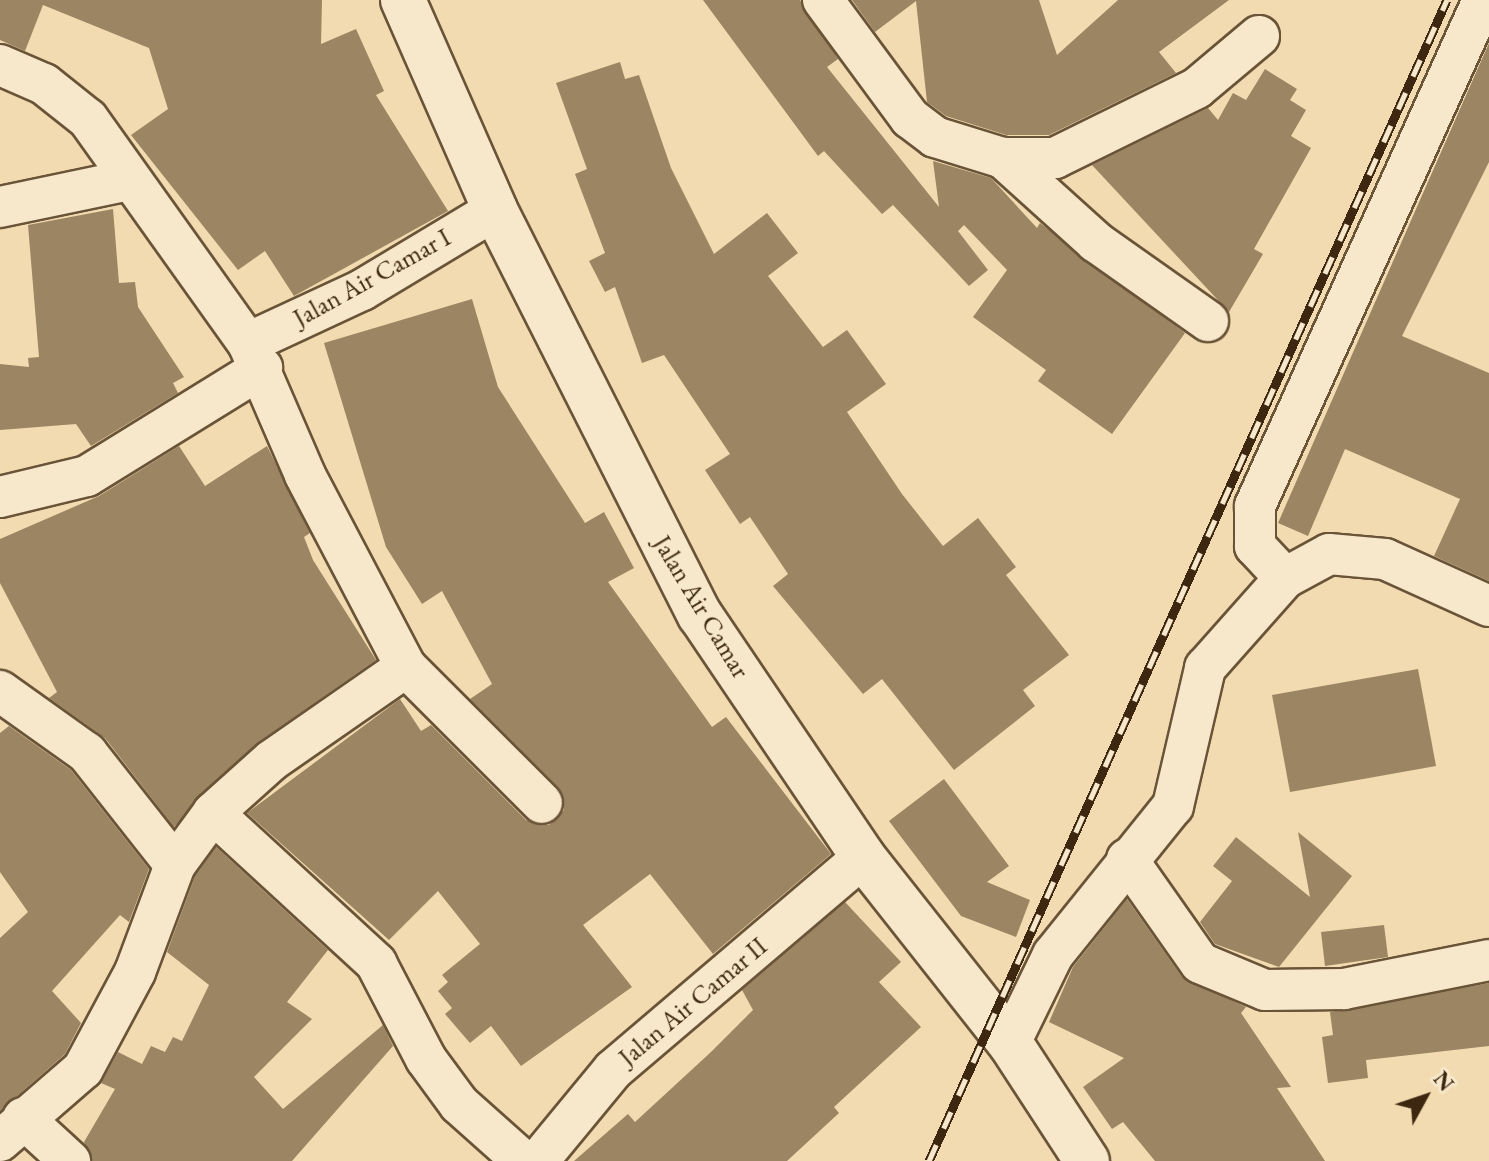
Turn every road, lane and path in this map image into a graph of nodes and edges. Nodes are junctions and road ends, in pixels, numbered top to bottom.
1 (403, 0) edge
2 (823, 0) edge
3 (1483, 0) edge
4 (1259, 36) dead end
5 (0, 65) edge
6 (1003, 158) junction
7 (129, 180) junction
8 (0, 207) edge
9 (495, 210) junction
10 (1208, 321) dead end
11 (255, 356) junction
12 (0, 497) edge
13 (1285, 578) junction
14 (1489, 606) edge
15 (406, 667) junction
16 (0, 691) edge
17 (542, 803) dead end
18 (213, 813) junction
19 (863, 857) junction
20 (1127, 859) junction
21 (175, 865) junction
22 (1489, 960) edge
23 (1010, 1043) junction
24 (12, 1129) edge
25 (70, 1161) edge
26 (523, 1161) edge
27 (538, 1161) edge
28 (1087, 1161) edge

1 - 9 main road, Jalan Air Camar
2 - 6 street
3 - 13 street
4 - 6 street
5 - 7 street
6 - 10 street
7 - 8 street
7 - 11 street
9 - 11 street, Jalan Air Camar I
9 - 19 main road, Jalan Air Camar
11 - 12 street, Jalan Air Camar I
11 - 15 street
13 - 14 street
13 - 20 street
15 - 17 street
15 - 18 street
16 - 21 street
18 - 21 street
18 - 26 street
19 - 23 main road, Jalan Air Camar
19 - 27 street, Jalan Air Camar II
20 - 22 street
20 - 23 street
21 - 24 street
23 - 28 main road, Jalan Air Camar
24 - 25 street

